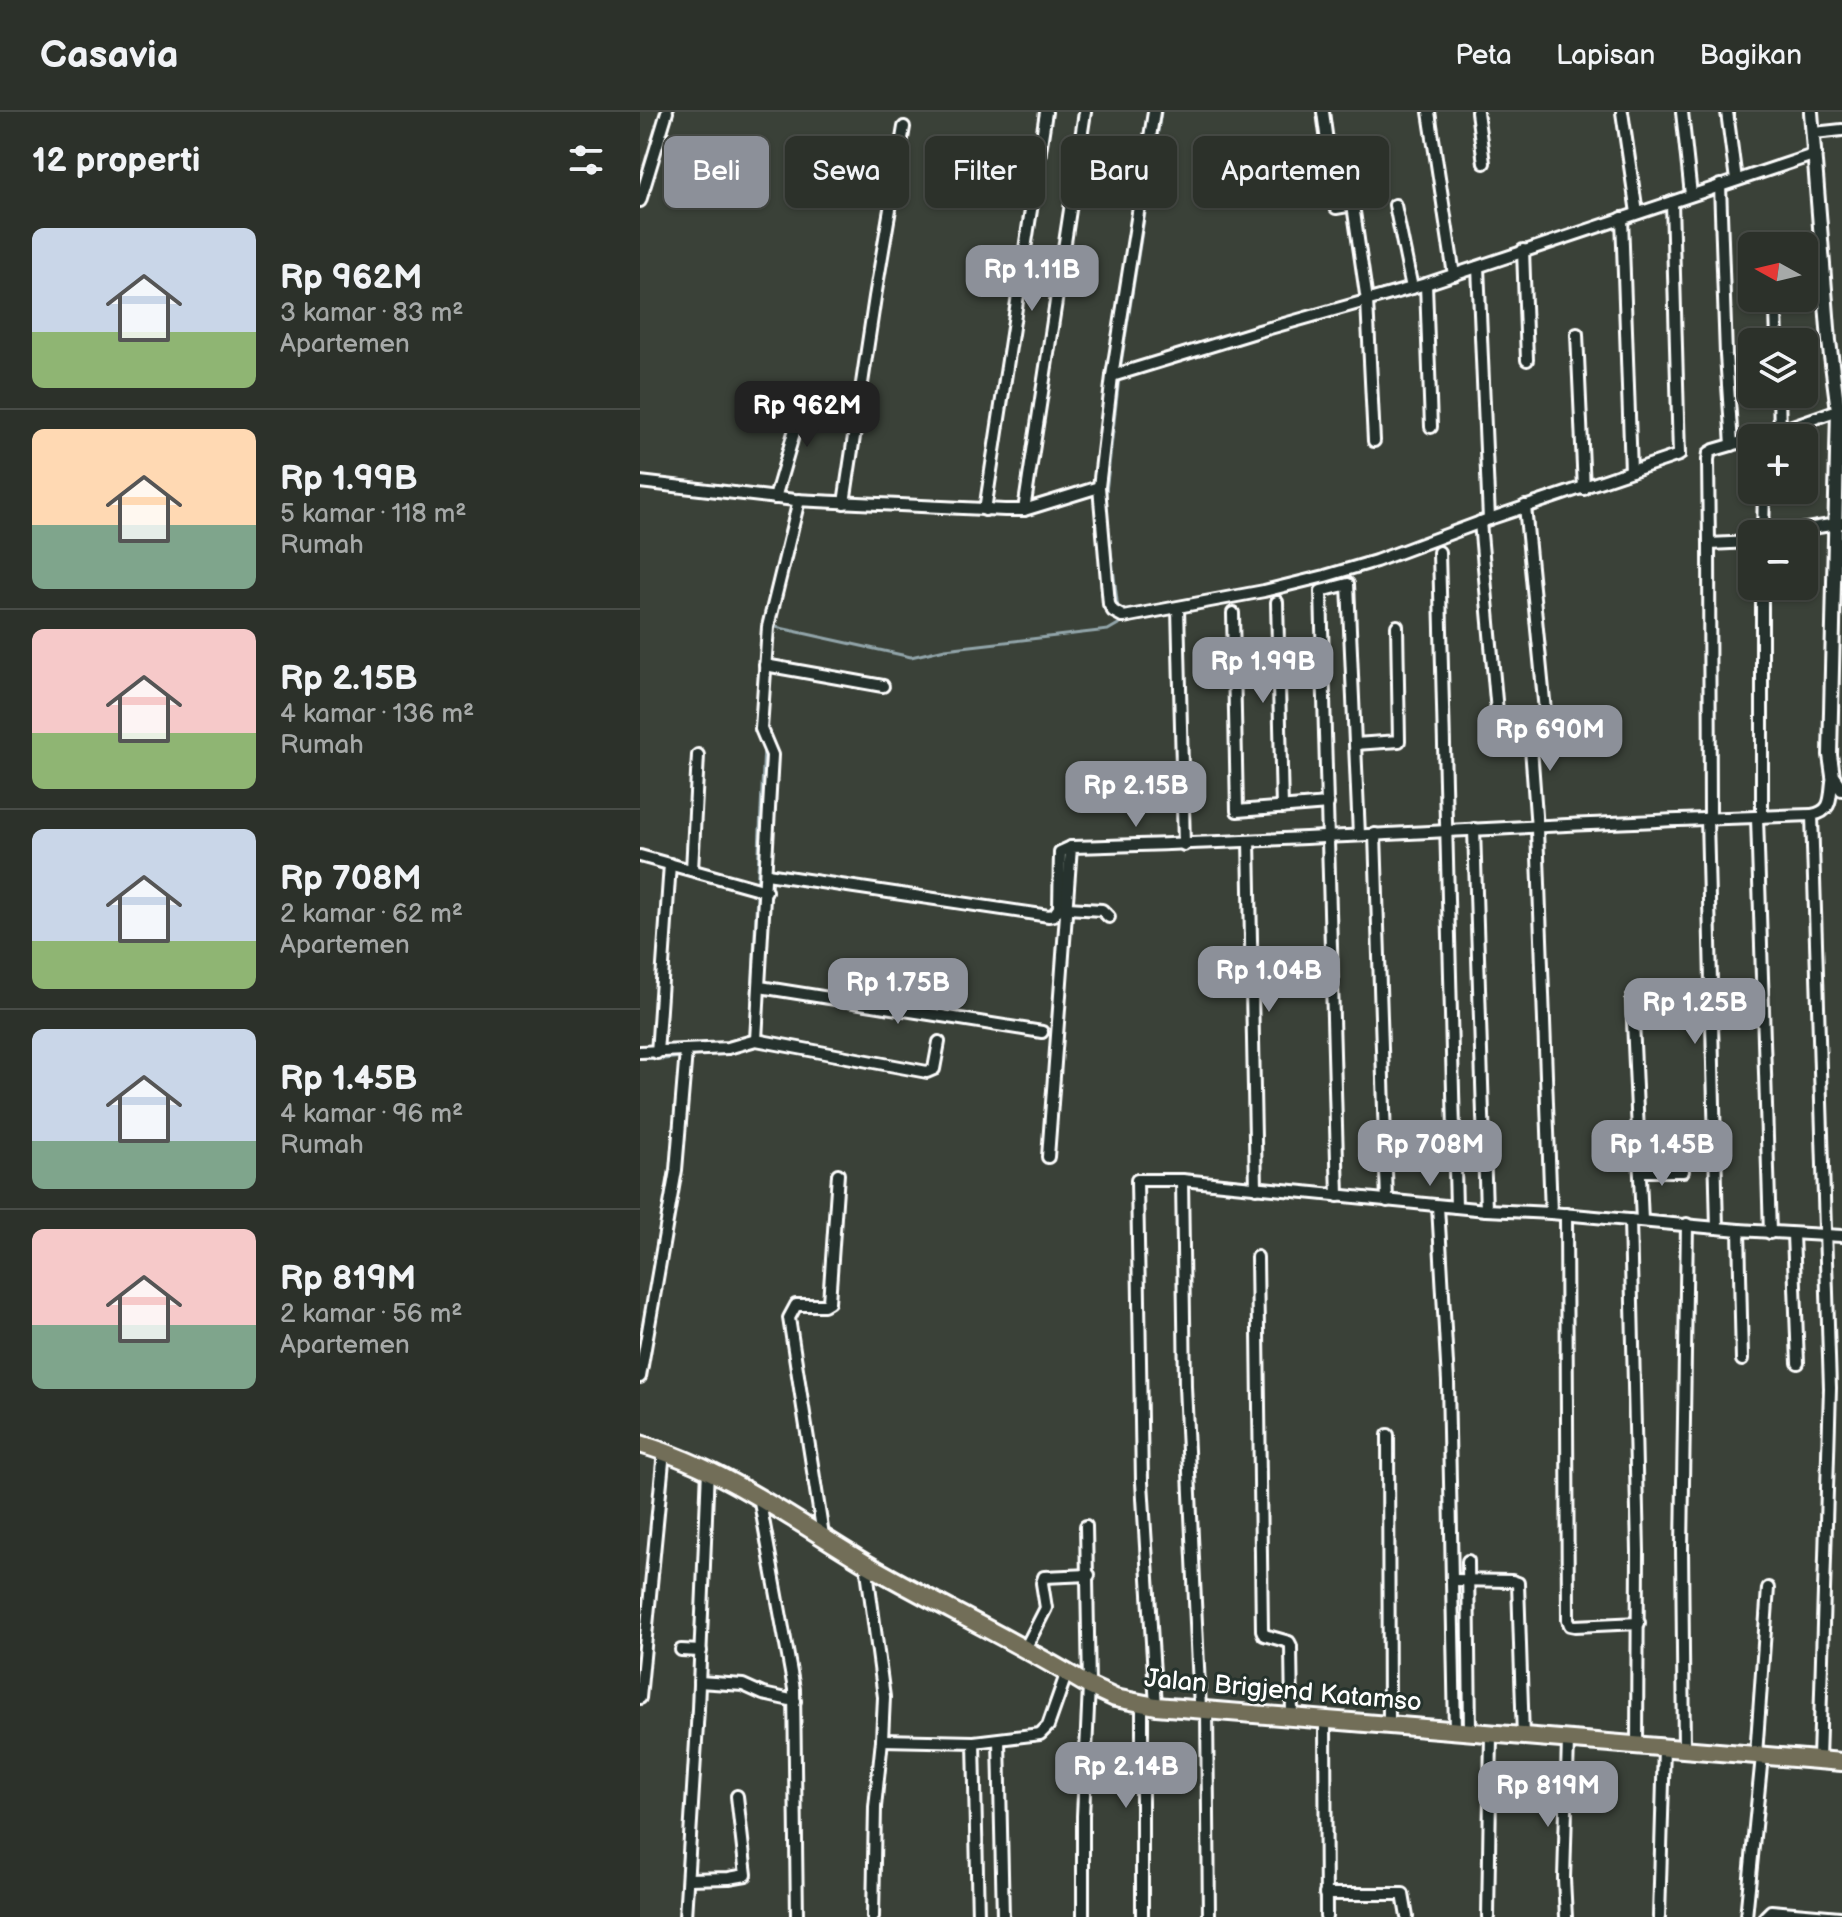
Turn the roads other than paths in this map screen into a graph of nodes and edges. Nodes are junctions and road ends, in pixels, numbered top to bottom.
1 (667, 112) edge
2 (1046, 112) edge
3 (1085, 112) edge
4 (1154, 112) edge
5 (1323, 112) edge
6 (1429, 112) edge
7 (1477, 112) edge
8 (1622, 112) edge
9 (1682, 112) edge
10 (1727, 112) edge
11 (1811, 112) edge
12 (904, 127) dead end
13 (1842, 130) edge
14 (1814, 133) junction
15 (1816, 154) junction
16 (1484, 163) dead end
17 (1736, 180) junction
18 (1720, 185) junction
19 (1691, 195) junction
20 (640, 201) edge
21 (1672, 202) junction
22 (1395, 205) dead end
23 (1637, 213) junction
24 (1622, 218) junction
25 (1523, 250) junction
26 (1478, 267) junction
27 (1454, 275) junction
28 (1426, 284) junction
29 (1412, 288) junction
30 (1367, 301) junction
31 (1577, 334) dead end
32 (1527, 360) dead end
33 (1112, 376) junction
34 (806, 391) dead end
35 (1838, 410) junction
36 (1799, 424) edge
37 (1431, 427) dead end
38 (1374, 441) dead end
39 (1738, 443) edge
40 (1732, 445) junction
41 (1631, 471) junction
42 (640, 482) edge
43 (1099, 487) junction
44 (1584, 489) junction
45 (775, 498) junction
46 (799, 500) junction
47 (844, 503) junction
48 (1525, 506) junction
49 (985, 510) junction
50 (1024, 510) junction
51 (1485, 521) junction
52 (1838, 523) edge
53 (1818, 527) edge
54 (1738, 543) edge
55 (1709, 544) junction
56 (1439, 552) dead end
57 (1762, 600) edge
58 (1277, 602) dead end
59 (1178, 608) junction
60 (1233, 613) dead end
61 (1397, 626) dead end
62 (765, 665) junction
63 (883, 686) dead end
64 (1837, 694) edge
65 (1529, 720) junction
66 (1355, 744) junction
67 (698, 755) dead end
68 (1833, 776) junction
69 (1842, 789) edge
70 (1328, 804) junction
71 (1282, 808) junction
72 (1812, 815) junction
73 (1759, 817) junction
74 (1708, 818) junction
75 (1474, 829) junction
76 (1537, 829) junction
77 (1446, 831) junction
78 (1375, 834) junction
79 (1359, 835) junction
80 (1329, 837) junction
81 (1249, 841) junction
82 (1184, 845) junction
83 (1071, 847) junction
84 (640, 856) edge
85 (670, 864) junction
86 (692, 870) junction
87 (767, 874) junction
88 (766, 891) junction
89 (1067, 908) junction
90 (1109, 917) dead end
91 (760, 987) junction
92 (1632, 999) dead end
93 (1042, 1032) dead end
94 (756, 1040) junction
95 (939, 1042) dead end
96 (640, 1052) edge
97 (657, 1053) junction
98 (686, 1056) junction
99 (1048, 1157) dead end
100 (1641, 1171) junction
101 (1683, 1171) dead end
102 (838, 1174) dead end
103 (1182, 1180) junction
104 (1256, 1188) junction
105 (1338, 1196) junction
106 (1387, 1201) junction
107 (1438, 1206) junction
108 (1456, 1207) junction
109 (1486, 1210) junction
110 (1551, 1213) junction
111 (1566, 1214) junction
112 (1636, 1221) junction
113 (1687, 1224) junction
114 (1717, 1228) junction
115 (1739, 1230) junction
116 (1770, 1233) junction
117 (1793, 1234) junction
118 (1825, 1236) junction
119 (1842, 1236) edge
120 (1257, 1257) dead end
121 (645, 1315) edge
122 (1742, 1360) dead end
123 (1798, 1363) dead end
124 (640, 1377) edge
125 (1388, 1435) dead end
126 (640, 1444) edge
127 (664, 1451) junction
128 (708, 1469) junction
129 (759, 1497) junction
130 (1086, 1526) dead end
131 (823, 1535) junction
132 (1468, 1561) dead end
133 (866, 1563) junction
134 (1089, 1575) junction
135 (1452, 1580) junction
136 (1468, 1580) junction
137 (1768, 1588) dead end
138 (644, 1616) edge
139 (1639, 1623) junction
140 (1025, 1649) junction
141 (681, 1650) dead end
142 (701, 1651) junction
143 (1067, 1672) junction
144 (699, 1682) junction
145 (1089, 1686) junction
146 (640, 1698) edge
147 (795, 1701) junction
148 (1149, 1704) junction
149 (1204, 1709) junction
150 (1292, 1716) junction
151 (1325, 1720) junction
152 (1389, 1725) junction
153 (1462, 1732) junction
154 (1491, 1734) junction
155 (1523, 1737) junction
156 (882, 1740) junction
157 (999, 1740) junction
158 (1568, 1740) junction
159 (974, 1742) junction
160 (1637, 1746) junction
161 (1664, 1748) junction
162 (1684, 1750) junction
163 (1759, 1756) junction
164 (1819, 1760) junction
165 (1842, 1762) edge
166 (737, 1796) dead end
167 (688, 1879) junction
168 (1325, 1894) junction
169 (685, 1917) edge
170 (797, 1917) edge
171 (873, 1917) edge
172 (978, 1917) edge
173 (1003, 1917) edge
174 (1083, 1917) edge
175 (1142, 1917) edge
176 (1209, 1917) edge
177 (1326, 1917) edge
178 (1407, 1917) edge
179 (1488, 1917) edge
180 (1566, 1917) edge
181 (1659, 1917) edge
182 (1746, 1917) edge
183 (1765, 1917) edge
184 (1840, 1917) edge

1 - 20 street
2 - 49 street
3 - 50 street
4 - 33 street
5 - 30 street
6 - 27 street
7 - 16 street
8 - 23 street
9 - 19 street
10 - 17 street
11 - 14 street
12 - 47 street
13 - 14 street
14 - 15 street
15 - 17 street
15 - 35 street
17 - 18 street
18 - 19 street
18 - 40 street
19 - 21 street
21 - 23 street
21 - 41 street
22 - 29 street
23 - 24 street
24 - 25 street
24 - 41 street
25 - 26 street
25 - 32 street
26 - 27 street
26 - 51 street
27 - 28 street
28 - 29 street
28 - 37 street
29 - 30 street
30 - 33 street
30 - 38 street
31 - 44 street
33 - 43 street
34 - 45 street
35 - 36 street
35 - 52 street
39 - 40 street
40 - 55 street
41 - 44 street
42 - 45 street
43 - 50 street
43 - 59 street
44 - 48 street
45 - 46 street
46 - 47 street
46 - 62 street
47 - 49 street
48 - 51 street
48 - 65 street
49 - 50 street
51 - 59 street
51 - 65 street
52 - 53 street
52 - 64 street
54 - 55 street
55 - 74 street
56 - 77 street
57 - 73 street
58 - 71 street
59 - 82 street
60 - 71 street
61 - 66 street
62 - 63 street
62 - 87 street
64 - 68 street
65 - 76 street
66 - 70 street
66 - 79 street
67 - 86 street
68 - 69 street
68 - 72 street
70 - 71 street
70 - 80 street
72 - 73 street
72 - 118 street
73 - 74 street
73 - 116 street
74 - 76 street
74 - 114 street
75 - 76 street
75 - 77 street
75 - 109 street
76 - 110 street
77 - 78 street
77 - 108 street
78 - 79 street
78 - 106 street
79 - 80 street
80 - 81 street
80 - 105 street
81 - 82 street
81 - 104 street
82 - 83 street
83 - 87 street
83 - 89 street
84 - 85 street
85 - 86 street
85 - 97 street
86 - 88 street
87 - 88 street
88 - 91 street
89 - 90 street
89 - 99 street
91 - 93 street
91 - 94 street
92 - 100 street
94 - 95 street
94 - 98 street
96 - 97 street
97 - 98 street
98 - 121 street
100 - 101 street
100 - 112 street
102 - 131 street
103 - 104 street
103 - 148 street
103 - 149 street
104 - 105 street
105 - 106 street
106 - 107 street
107 - 108 street
107 - 135 street
108 - 109 street
109 - 110 street
110 - 111 street
111 - 112 street
111 - 139 street
112 - 113 street
112 - 139 street
113 - 114 street
113 - 162 street
114 - 115 street
115 - 116 street
115 - 122 street
116 - 117 street
117 - 118 street
117 - 123 street
118 - 119 street
118 - 164 street
120 - 150 street
121 - 124 street
125 - 152 street
126 - 127 highway, Jalan Brigjend Katamso
127 - 128 highway, Jalan Brigjend Katamso
127 - 138 street
128 - 129 highway, Jalan Brigjend Katamso
128 - 142 street
129 - 131 highway, Jalan Brigjend Katamso
129 - 147 street
130 - 134 street
131 - 133 highway, Jalan Brigjend Katamso
132 - 136 street
133 - 140 highway, Jalan Brigjend Katamso
133 - 156 street
134 - 140 street
134 - 145 street
135 - 136 street
135 - 153 street
136 - 153 street
136 - 155 street
137 - 163 street
138 - 146 street
139 - 160 street
140 - 143 highway, Jalan Brigjend Katamso
141 - 142 street
142 - 144 street
143 - 145 highway, Jalan Brigjend Katamso
143 - 157 street
144 - 147 street
144 - 167 street
145 - 148 highway, Jalan Brigjend Katamso
145 - 174 street
147 - 170 street
148 - 149 highway, Jalan Brigjend Katamso
148 - 175 street
149 - 150 highway, Jalan Brigjend Katamso
149 - 176 street
150 - 151 highway, Jalan Brigjend Katamso
151 - 152 highway, Jalan Brigjend Katamso
151 - 168 street
152 - 153 highway, Jalan Brigjend Katamso
153 - 154 highway, Jalan Brigjend Katamso
154 - 155 highway, Jalan Brigjend Katamso
154 - 179 street
155 - 158 highway, Jalan Brigjend Katamso
156 - 159 street
156 - 171 street
157 - 159 street
157 - 173 street
158 - 160 highway, Jalan Brigjend Katamso
158 - 180 street
159 - 172 street
160 - 161 highway, Jalan Brigjend Katamso
161 - 162 highway, Jalan Brigjend Katamso
161 - 181 street
162 - 163 highway, Jalan Brigjend Katamso
163 - 164 highway, Jalan Brigjend Katamso
163 - 182 street
164 - 165 highway, Jalan Brigjend Katamso
166 - 167 street
167 - 169 street
168 - 177 street
168 - 178 street
183 - 184 street

